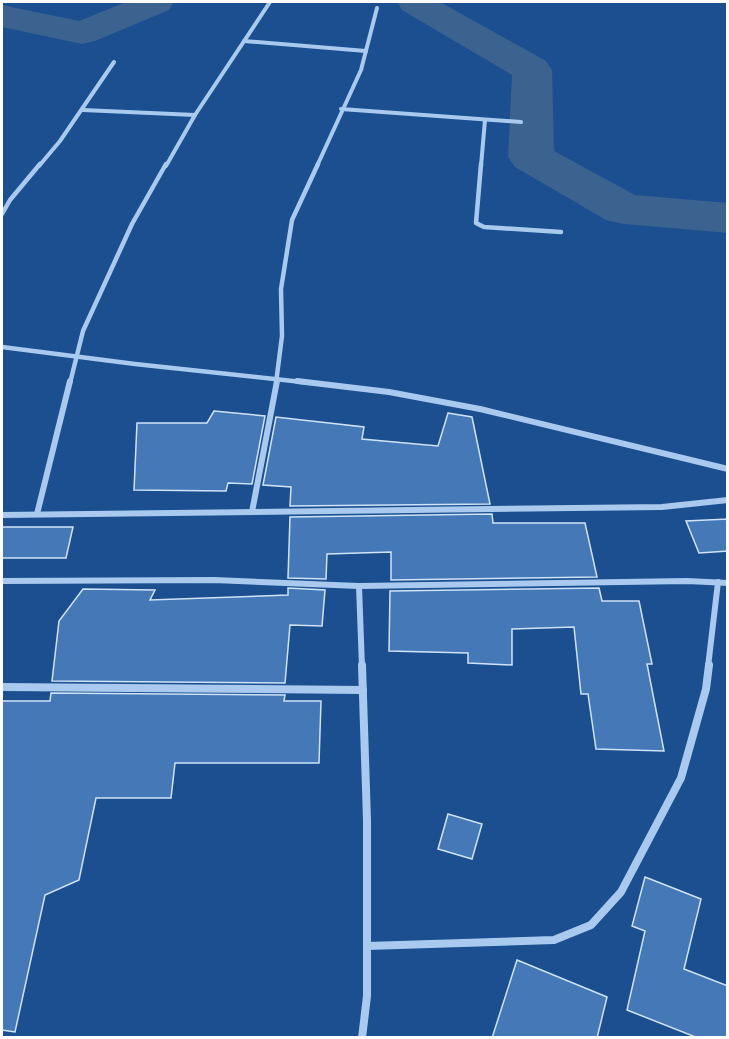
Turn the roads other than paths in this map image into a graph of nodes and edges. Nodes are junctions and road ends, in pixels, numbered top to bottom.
1 (270, 2) edge
2 (376, 8) dead end
3 (244, 41) junction
4 (366, 51) junction
5 (114, 62) dead end
6 (341, 109) junction
7 (83, 110) junction
8 (195, 115) junction
9 (485, 120) junction
10 (521, 122) dead end
11 (2, 213) edge
12 (561, 232) dead end
13 (2, 346) edge
14 (75, 358) junction
15 (278, 379) junction
16 (728, 470) edge
17 (728, 500) edge
18 (252, 512) junction
19 (37, 514) junction
20 (2, 515) edge
21 (2, 580) edge
22 (718, 582) junction
23 (728, 583) edge
24 (359, 586) junction
25 (2, 687) edge
26 (363, 690) junction
27 (367, 946) junction
28 (362, 1038) edge

1 - 3 street
2 - 4 street
3 - 4 street
3 - 8 street
4 - 6 street
5 - 7 street
6 - 9 street
6 - 15 street
7 - 8 street
7 - 11 street
8 - 14 street
9 - 10 street
9 - 12 street
13 - 14 street
14 - 15 street
14 - 19 street
15 - 16 street
15 - 18 street
17 - 18 street
18 - 19 street
19 - 20 street
21 - 24 street
22 - 23 street
22 - 24 street
22 - 27 street
24 - 26 street
25 - 26 street
26 - 27 street
27 - 28 street

